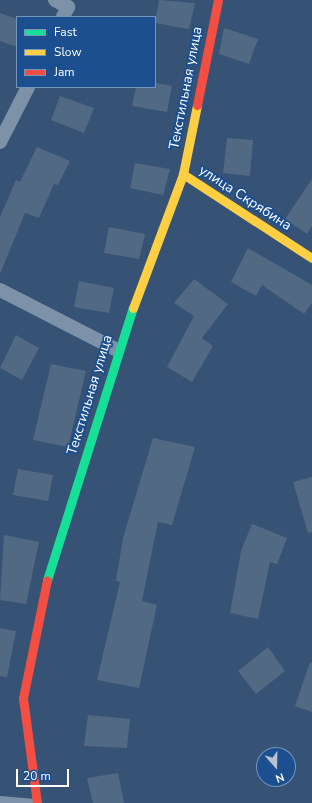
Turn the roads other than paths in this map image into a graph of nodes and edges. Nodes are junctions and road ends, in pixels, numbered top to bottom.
1 (55, 0) edge
2 (218, 0) edge
3 (65, 12) edge
4 (27, 88) edge
5 (0, 142) edge
6 (183, 174) junction
7 (312, 258) edge
8 (0, 290) edge
9 (117, 350) junction
10 (0, 799) edge
11 (37, 803) edge

1 - 3 street
2 - 6 street, Текстильная улица
4 - 5 street
6 - 7 street, улица Скрябина
6 - 9 street, Текстильная улица
8 - 9 street
9 - 11 street, Текстильная улица
10 - 11 lane

